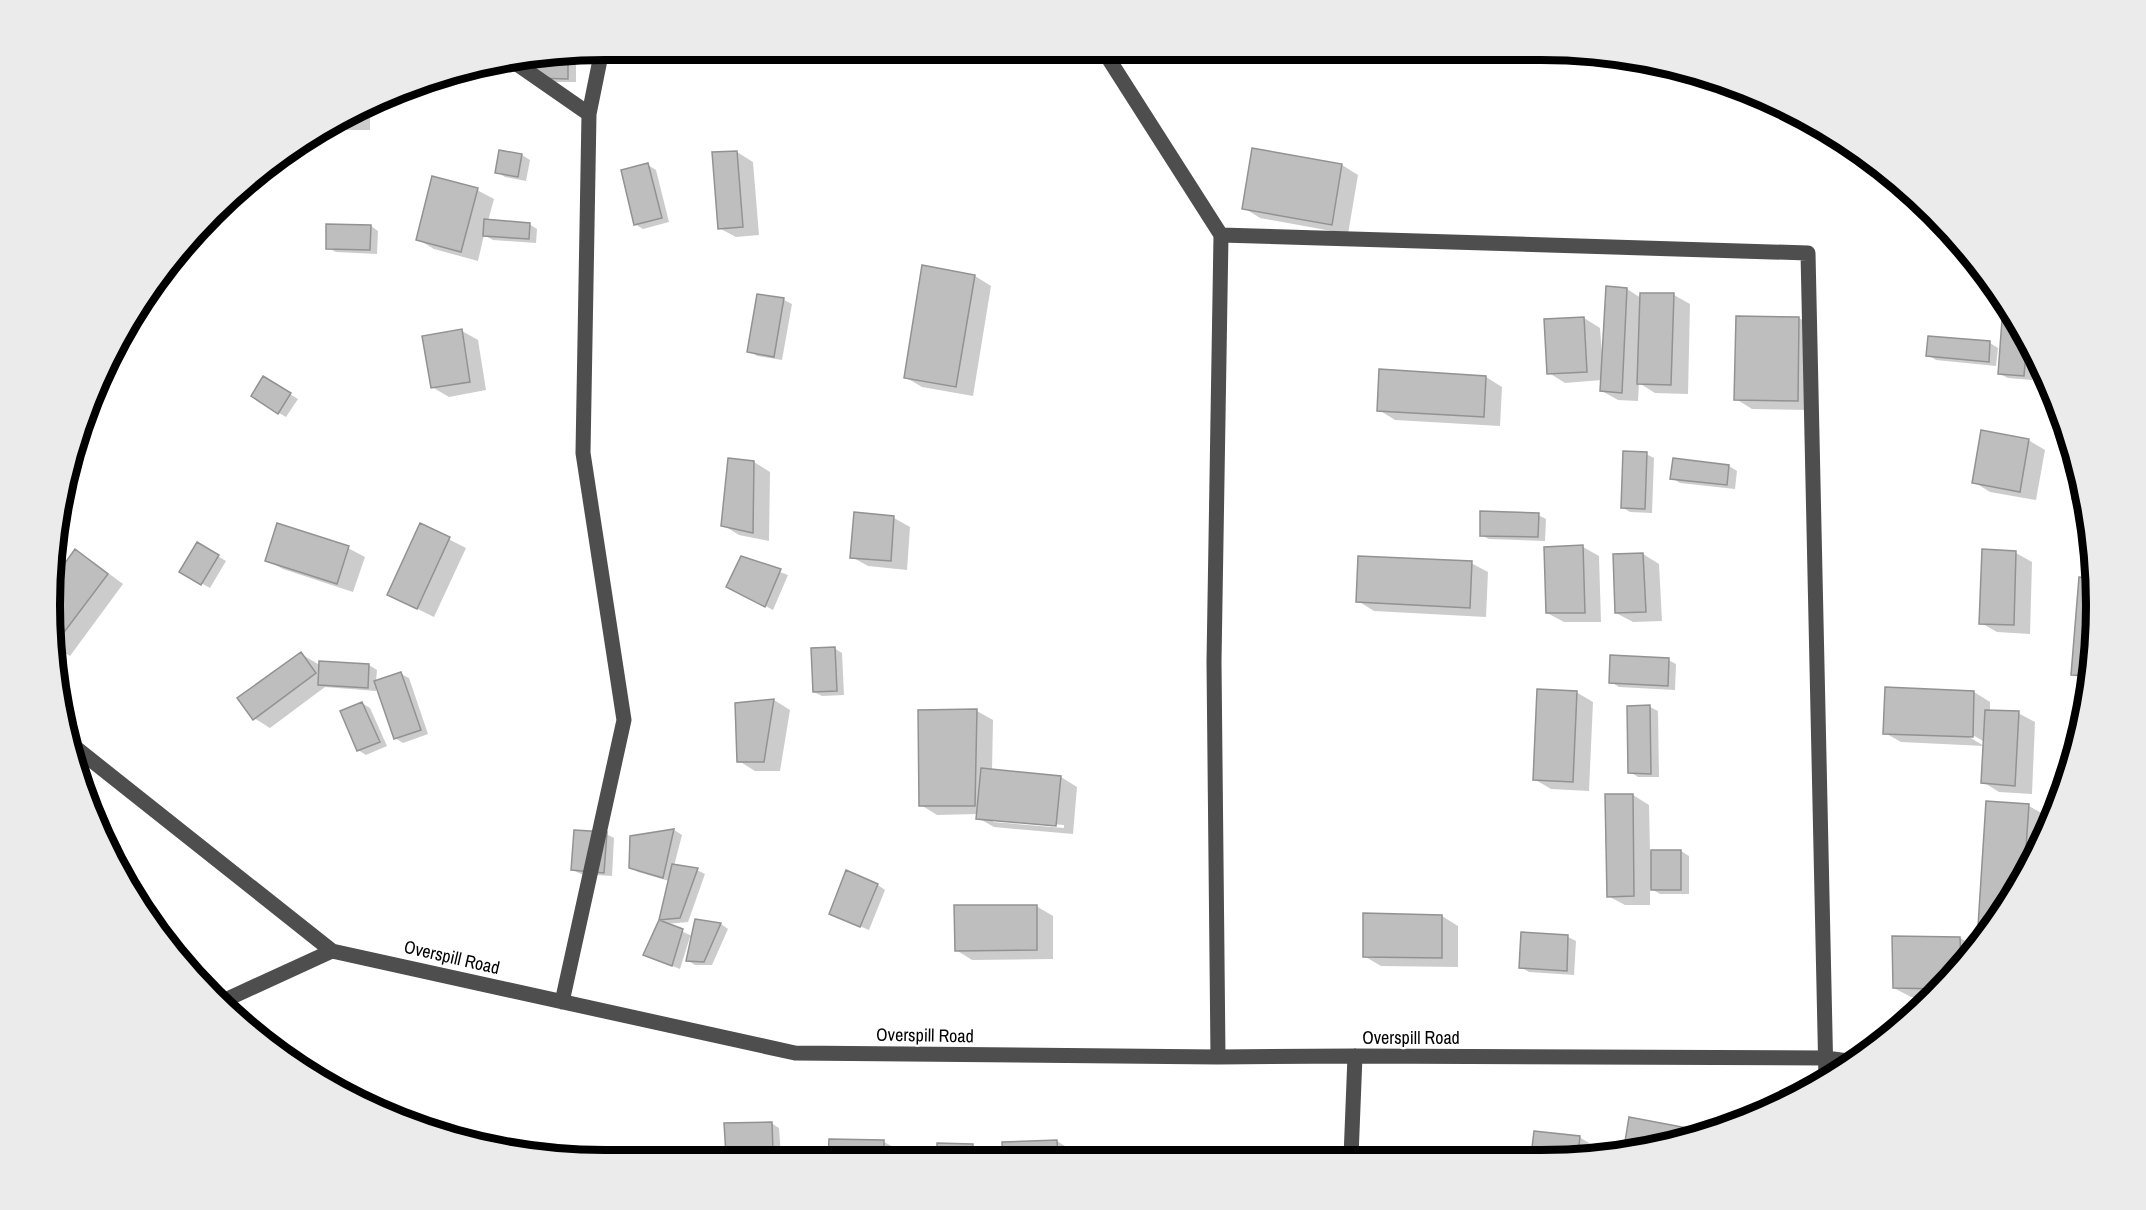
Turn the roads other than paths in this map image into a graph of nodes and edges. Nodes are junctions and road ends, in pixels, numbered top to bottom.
1 (600, 60) edge
2 (1108, 60) edge
3 (521, 67) edge
4 (590, 114) junction
5 (1221, 235) junction
6 (81, 752) edge
7 (332, 951) junction
8 (229, 998) edge
9 (562, 1002) junction
10 (1355, 1056) junction
11 (1218, 1057) junction
12 (1826, 1058) junction
13 (1841, 1060) edge
14 (1826, 1069) edge
15 (1352, 1150) edge

1 - 4 street
2 - 5 street
3 - 4 street
4 - 9 street
5 - 11 street
5 - 12 street
6 - 7 street, Overspill Road
7 - 8 street
7 - 9 street, Overspill Road
9 - 11 street, Overspill Road
10 - 11 street, Overspill Road
10 - 12 street, Overspill Road
10 - 15 street
12 - 13 street, Overspill Road
12 - 14 street

